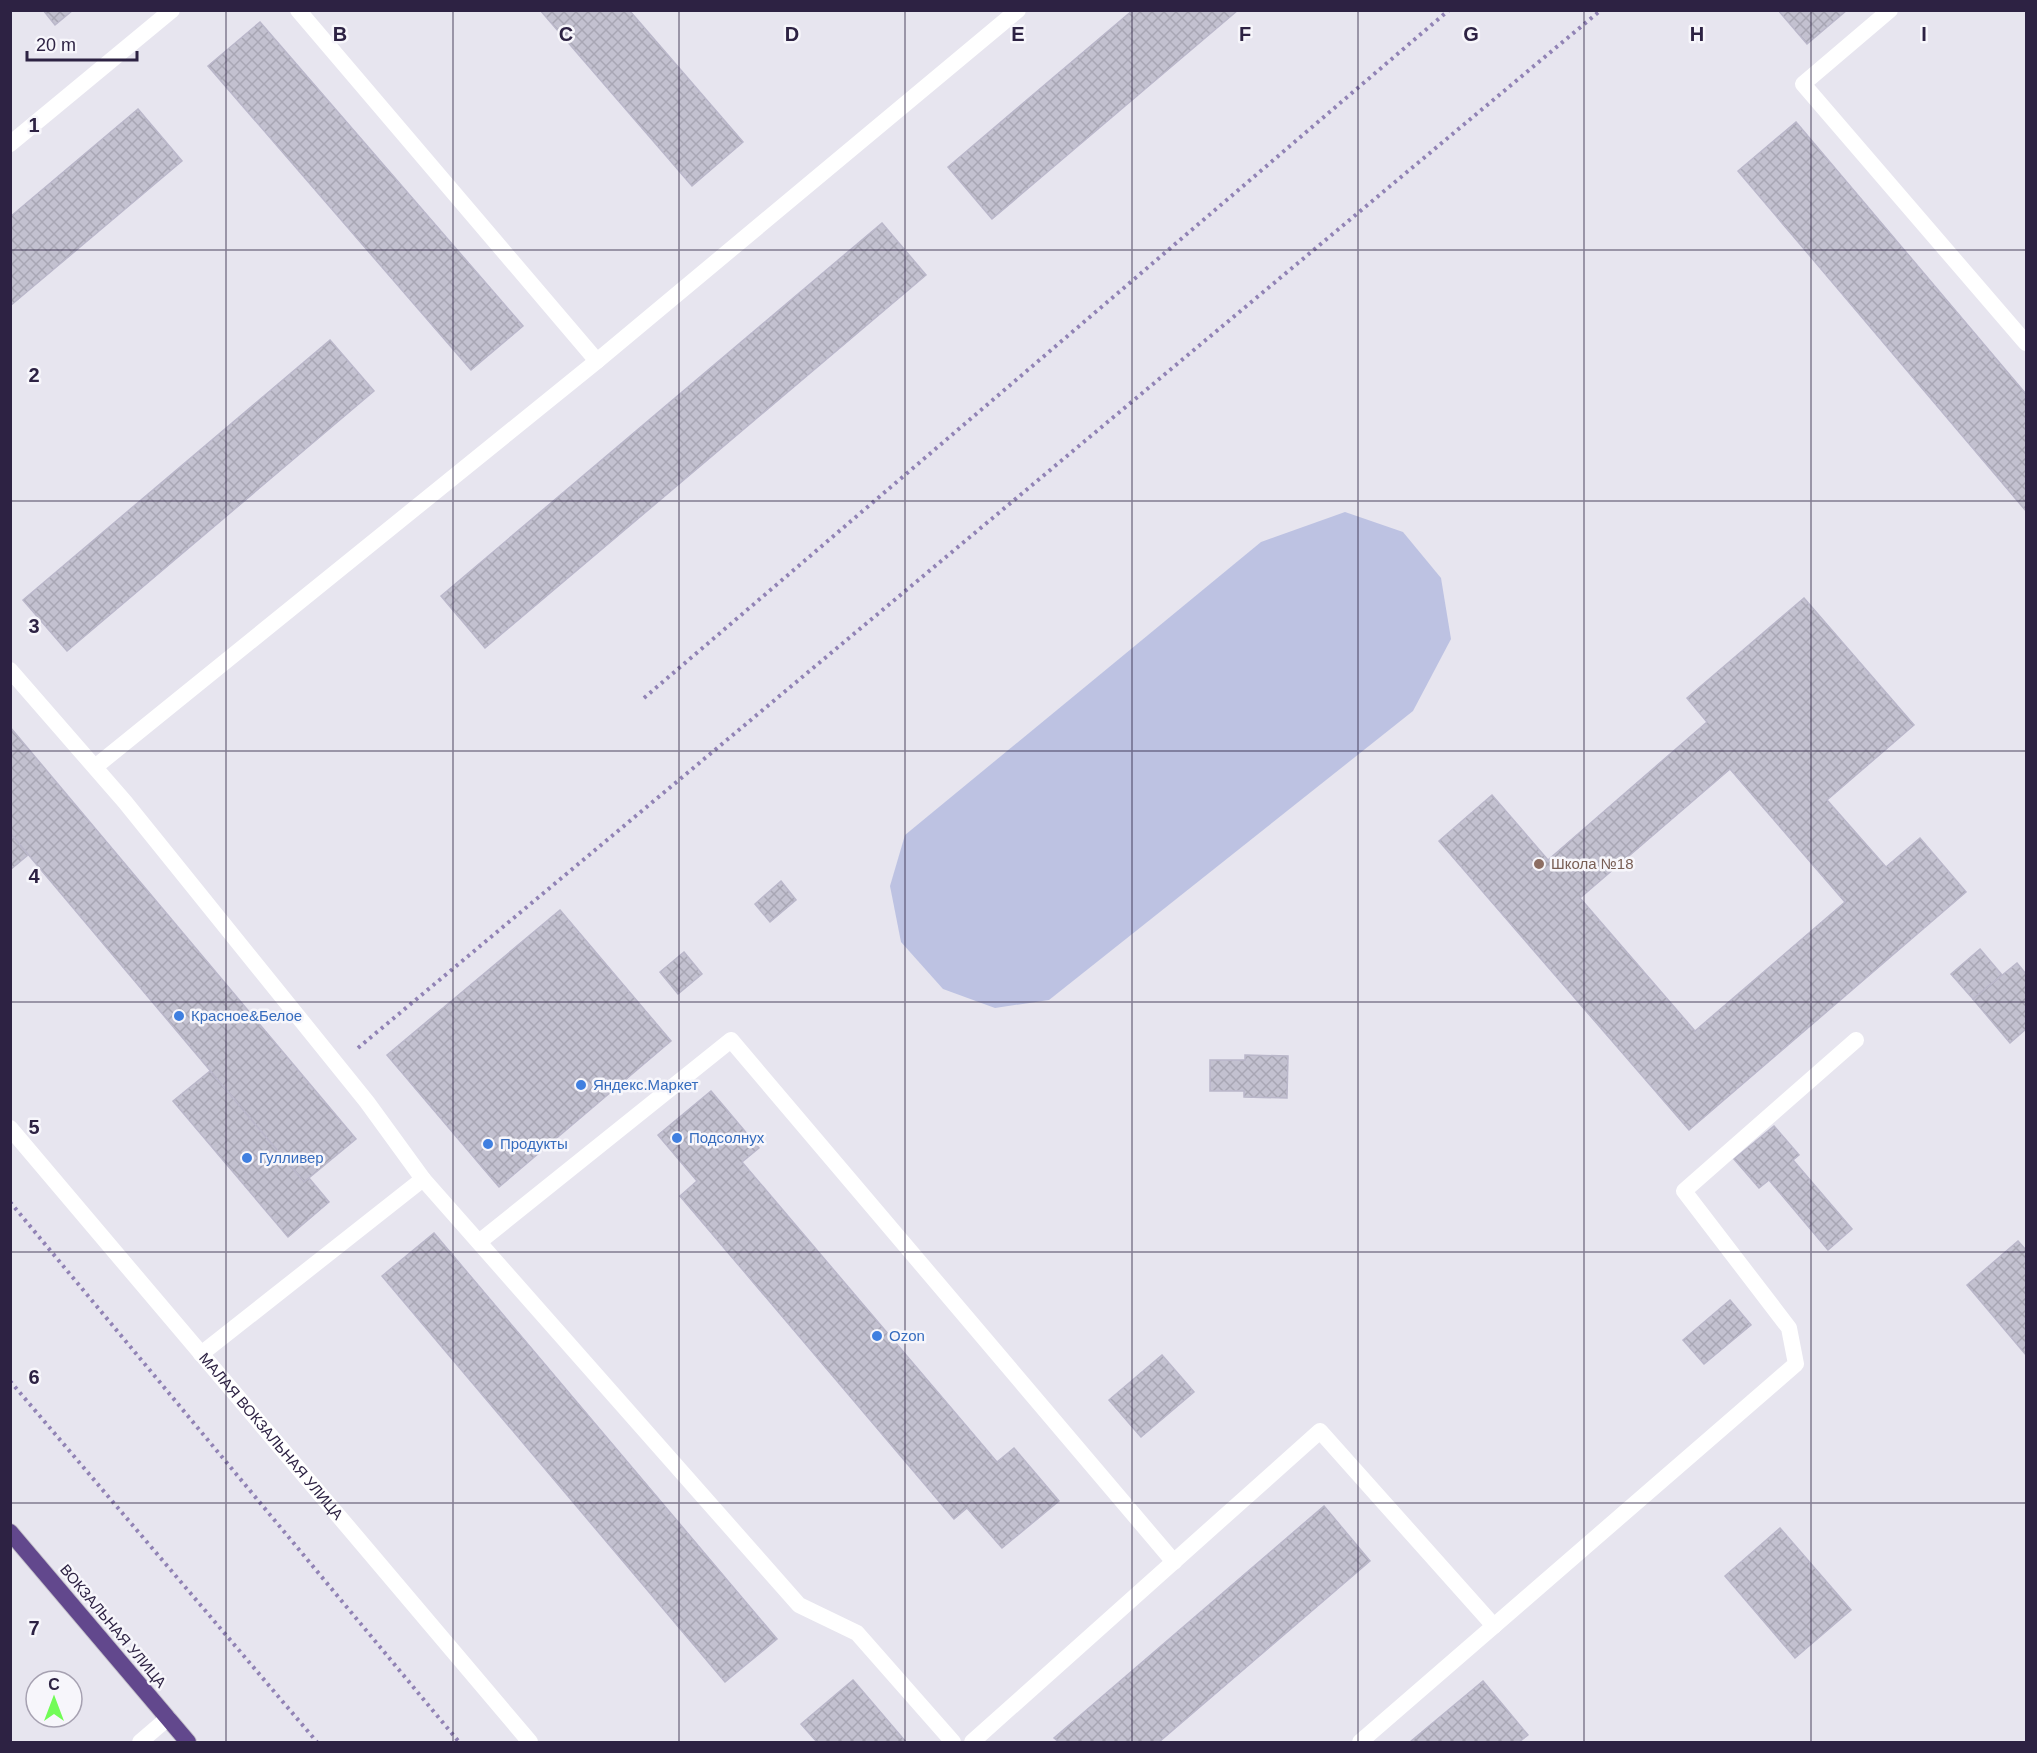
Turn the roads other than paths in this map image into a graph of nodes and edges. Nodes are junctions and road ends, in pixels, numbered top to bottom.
1 (172, 10) edge
2 (298, 10) edge
3 (1018, 10) edge
4 (1890, 10) edge
5 (10, 144) edge
6 (2026, 343) edge
7 (597, 361) junction
8 (10, 670) edge
9 (95, 767) junction
10 (1856, 1040) dead end
11 (10, 1128) edge
12 (423, 1179) junction
13 (479, 1242) junction
14 (201, 1354) junction
15 (10, 1532) edge
16 (1174, 1562) junction
17 (1494, 1626) junction
18 (168, 1718) junction
19 (140, 1743) edge
20 (188, 1743) edge
21 (530, 1743) edge
22 (953, 1743) edge
23 (972, 1743) edge
24 (1360, 1743) edge

1 - 5 street
2 - 7 street
3 - 7 street
4 - 6 street
7 - 9 street
8 - 9 street
9 - 12 street
10 - 17 street
11 - 14 street, МАЛАЯ ВОКЗАЛЬНАЯ УЛИЦА
12 - 13 street
12 - 14 street
13 - 16 street
13 - 22 street
14 - 21 street, МАЛАЯ ВОКЗАЛЬНАЯ УЛИЦА
15 - 18 highway, ВОКЗАЛЬНАЯ УЛИЦА
16 - 17 street
16 - 23 street
17 - 24 street
18 - 19 street
18 - 20 highway, ВОКЗАЛЬНАЯ УЛИЦА

